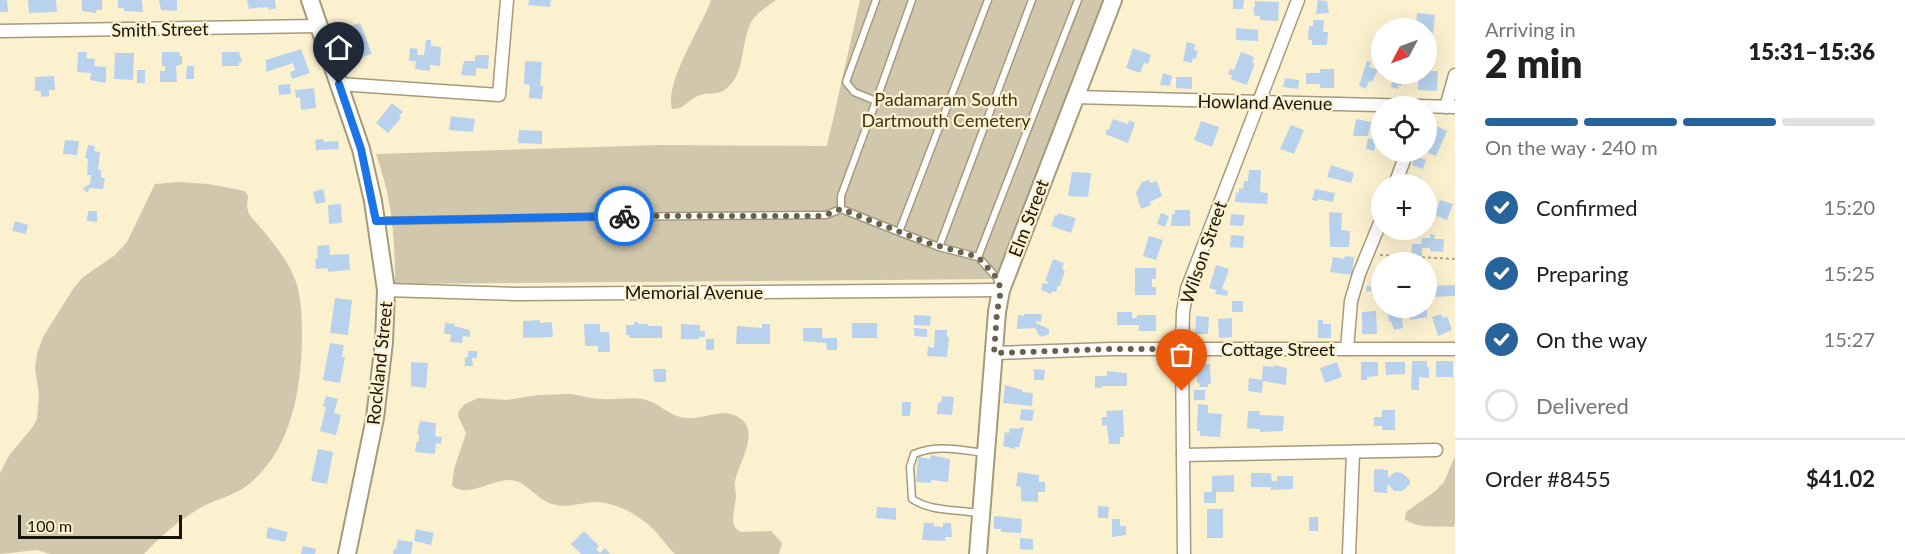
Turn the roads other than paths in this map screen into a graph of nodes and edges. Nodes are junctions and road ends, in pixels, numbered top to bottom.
1 (310, 0) edge
2 (507, 0) edge
3 (876, 0) edge
4 (912, 0) edge
5 (988, 0) edge
6 (1032, 0) edge
7 (1078, 0) edge
8 (1113, 0) edge
9 (1298, 0) edge
10 (319, 26) junction
11 (0, 31) edge
12 (1455, 75) edge
13 (339, 84) junction
14 (1075, 97) junction
15 (876, 100) junction
16 (1259, 102) junction
17 (1371, 105) edge
18 (1451, 107) edge
19 (841, 209) junction
20 (376, 221) junction
21 (899, 232) junction
22 (1373, 240) edge
23 (939, 247) junction
24 (978, 257) junction
25 (386, 290) junction
26 (1001, 290) junction
27 (1182, 349) junction
28 (1347, 349) junction
29 (1455, 349) edge
30 (994, 353) junction
31 (1436, 450) dead end
32 (1353, 452) junction
33 (986, 453) junction
34 (1183, 454) junction
35 (981, 513) junction
36 (347, 554) edge
37 (978, 554) edge
38 (1184, 554) edge
39 (1349, 554) edge

1 - 10 street, Rockland Street
2 - 13 street
3 - 15 lane
4 - 15 lane
5 - 21 lane
6 - 23 lane
7 - 24 lane
8 - 14 street, Elm Street
9 - 16 street, Wilson Street
10 - 11 street, Smith Street
10 - 13 street, Rockland Street
12 - 18 street
13 - 20 street, Rockland Street
14 - 16 street, Howland Avenue
14 - 26 street, Elm Street
15 - 19 lane
16 - 17 street, Howland Avenue
16 - 27 street, Wilson Street
19 - 20 lane
19 - 21 lane
20 - 25 street, Rockland Street
21 - 23 lane
22 - 28 street
23 - 24 lane
24 - 26 lane
25 - 26 street, Memorial Avenue
25 - 36 street, Rockland Street
26 - 30 street, Elm Street
27 - 28 street, Cottage Street
27 - 30 street, Cottage Street
27 - 34 street, Wilson Street
28 - 29 street, Cottage Street
30 - 33 street, Elm Street
31 - 32 street
32 - 34 street
32 - 39 street
33 - 35 street, Elm Street
33 - 35 lane
34 - 38 street, Wilson Street
35 - 37 street, Elm Street

